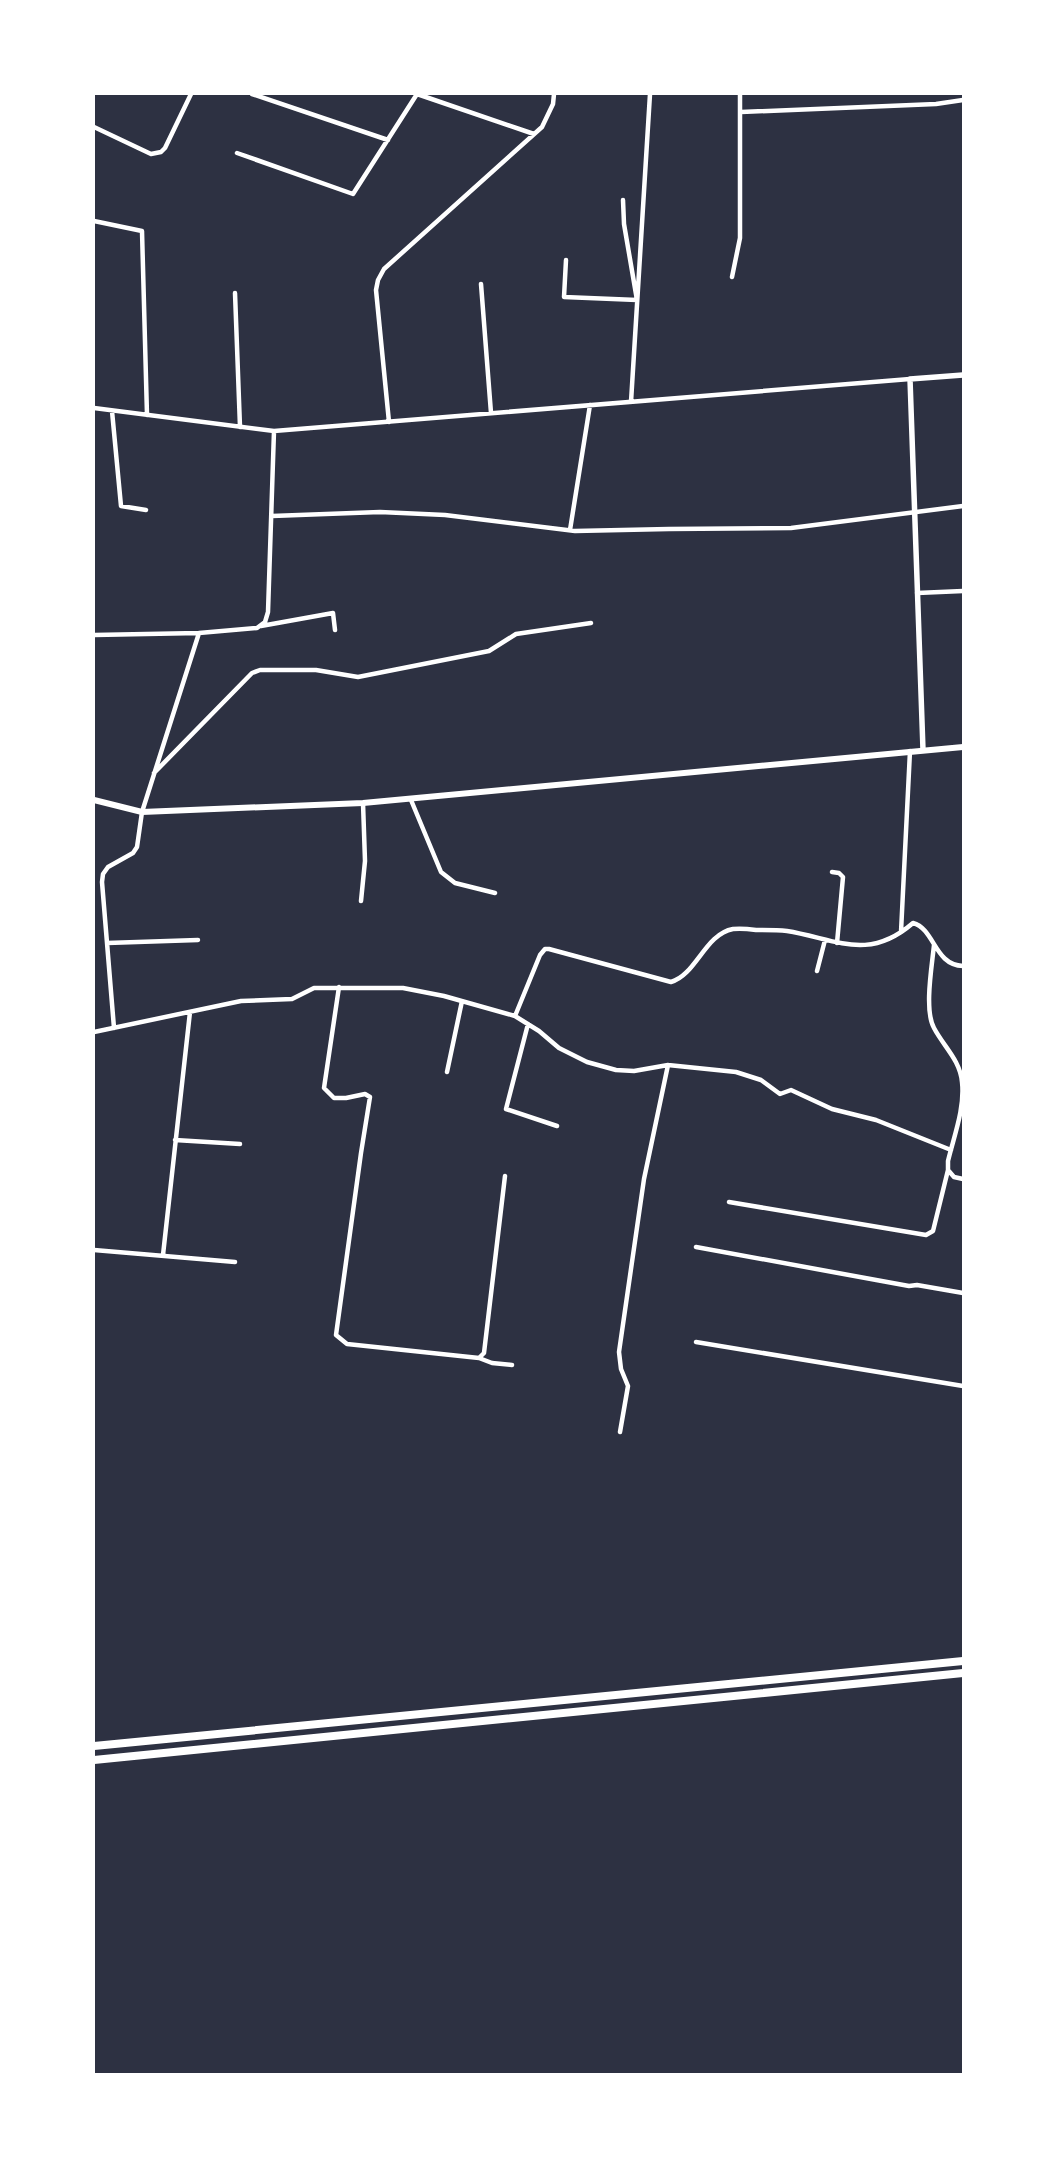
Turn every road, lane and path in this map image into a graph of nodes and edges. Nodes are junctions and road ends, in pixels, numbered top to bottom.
1 (191, 94) edge
2 (252, 94) edge
3 (417, 94) edge
4 (554, 94) edge
5 (650, 94) edge
6 (740, 94) edge
7 (963, 100) edge
8 (741, 112) junction
9 (94, 127) edge
10 (534, 134) junction
11 (388, 140) junction
12 (237, 153) dead end
13 (623, 200) dead end
14 (94, 221) edge
15 (566, 260) dead end
16 (732, 277) dead end
17 (482, 284) dead end
18 (236, 293) dead end
19 (637, 300) junction
20 (963, 375) edge
21 (910, 379) junction
22 (631, 402) junction
23 (590, 405) junction
24 (94, 408) edge
25 (112, 410) junction
26 (491, 413) junction
27 (147, 415) junction
28 (389, 422) junction
29 (240, 427) junction
30 (274, 431) junction
31 (963, 506) edge
32 (146, 510) dead end
33 (914, 511) junction
34 (272, 516) junction
35 (570, 530) junction
36 (963, 591) edge
37 (917, 593) junction
38 (591, 622) dead end
39 (262, 626) junction
40 (335, 630) dead end
41 (199, 633) junction
42 (94, 635) edge
43 (963, 747) edge
44 (923, 750) junction
45 (910, 751) junction
46 (154, 774) junction
47 (94, 800) edge
48 (411, 800) junction
49 (363, 803) junction
50 (142, 812) junction
51 (832, 872) dead end
52 (495, 893) dead end
53 (361, 902) dead end
54 (902, 932) junction
55 (198, 940) dead end
56 (825, 940) junction
57 (107, 943) junction
58 (837, 943) junction
59 (934, 945) junction
60 (963, 966) edge
61 (817, 971) dead end
62 (339, 988) junction
63 (462, 1001) junction
64 (190, 1012) junction
65 (515, 1016) junction
66 (528, 1024) junction
67 (114, 1028) junction
68 (94, 1032) edge
69 (668, 1065) junction
70 (447, 1072) dead end
71 (557, 1126) dead end
72 (175, 1140) junction
73 (240, 1144) dead end
74 (951, 1150) junction
75 (948, 1170) junction
76 (505, 1176) dead end
77 (963, 1179) edge
78 (729, 1202) dead end
79 (696, 1247) dead end
80 (94, 1250) edge
81 (162, 1255) junction
82 (236, 1262) dead end
83 (963, 1293) edge
84 (696, 1342) dead end
85 (479, 1358) junction
86 (512, 1365) dead end
87 (963, 1386) edge
88 (620, 1432) dead end
89 (963, 1661) edge
90 (963, 1672) edge
91 (94, 1746) edge
92 (94, 1760) edge

1 - 9 street
2 - 11 street
3 - 10 street
3 - 11 street
4 - 10 street
5 - 19 street
6 - 8 street
7 - 8 street
8 - 16 street
10 - 28 street
11 - 12 street
13 - 19 street
14 - 27 street
15 - 19 street
17 - 26 street
18 - 29 street
19 - 22 street
20 - 21 street
21 - 22 street
21 - 33 street
22 - 23 street
23 - 26 street
23 - 35 street
24 - 25 street
25 - 27 street
25 - 32 street
26 - 28 street
27 - 29 street
28 - 30 street
29 - 30 street
30 - 34 street
31 - 33 street
33 - 35 street
33 - 37 street
34 - 35 street
34 - 39 street
36 - 37 street
37 - 44 street
38 - 46 street
39 - 40 street
39 - 41 street
41 - 42 street
41 - 46 street
43 - 44 main road
44 - 45 main road
45 - 48 main road
45 - 54 street
46 - 50 street
47 - 50 main road
48 - 49 main road
48 - 52 street
49 - 50 main road
49 - 53 street
50 - 57 street
51 - 58 street
54 - 58 street
54 - 59 street
55 - 57 street
56 - 58 street
56 - 61 street
56 - 65 street
57 - 67 street
59 - 60 street
59 - 74 street
62 - 63 street
62 - 64 street
62 - 85 street
63 - 65 street
63 - 70 street
64 - 67 street
64 - 72 street
65 - 66 street
66 - 69 street
66 - 71 street
67 - 68 street
69 - 74 street
69 - 88 street
72 - 73 street
72 - 81 street
74 - 75 street
75 - 77 street
75 - 78 street
76 - 85 street
79 - 83 street
80 - 81 street
81 - 82 street
84 - 87 street
85 - 86 street
89 - 91 highway
90 - 92 highway

